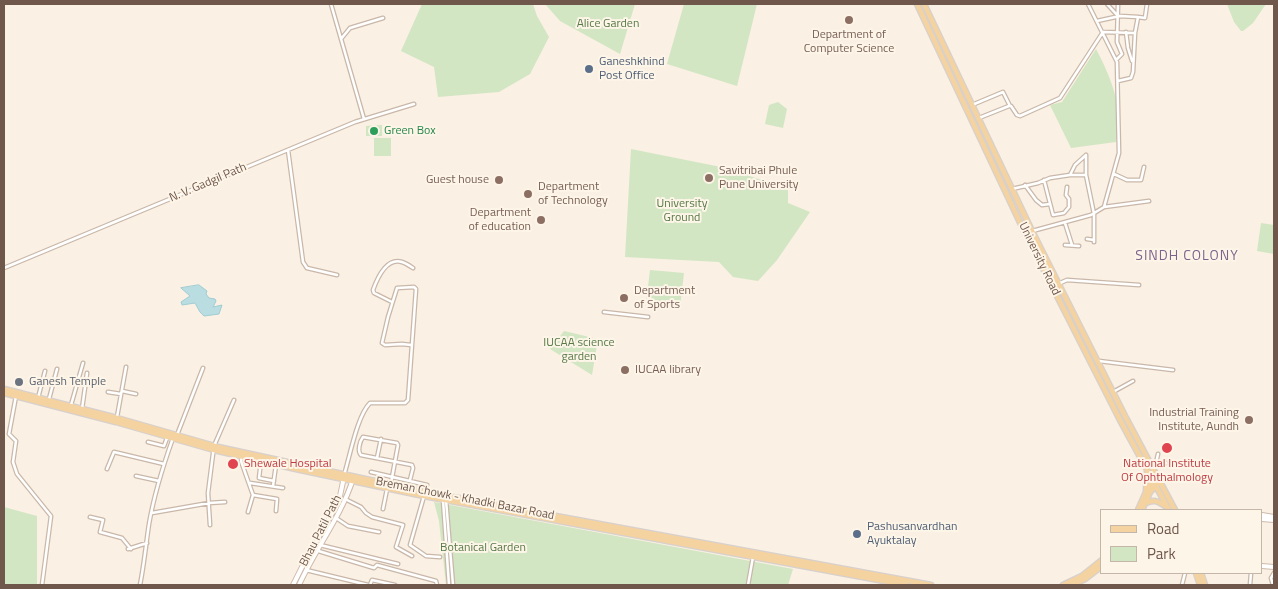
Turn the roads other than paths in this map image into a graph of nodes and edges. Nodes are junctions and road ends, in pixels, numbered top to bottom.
1 (331, 4) edge
2 (917, 4) edge
3 (924, 4) edge
4 (1088, 4) edge
5 (1107, 4) edge
6 (1118, 4) edge
7 (1147, 4) edge
8 (1118, 16) junction
9 (1138, 17) junction
10 (383, 18) dead end
11 (1097, 21) junction
12 (1103, 32) junction
13 (1117, 32) junction
14 (1126, 32) junction
15 (1135, 33) junction
16 (341, 39) junction
17 (1116, 60) junction
18 (1133, 62) junction
19 (1118, 81) junction
20 (414, 104) dead end
21 (972, 105) junction
22 (1010, 106) junction
23 (979, 118) junction
24 (364, 119) junction
25 (288, 150) junction
26 (1144, 167) dead end
27 (1070, 174) junction
28 (1086, 174) junction
29 (1114, 174) junction
30 (1044, 180) junction
31 (1024, 185) junction
32 (1067, 187) dead end
33 (1012, 189) junction
34 (1150, 201) dead end
35 (1050, 204) junction
36 (1104, 207) junction
37 (1094, 214) junction
38 (1065, 222) junction
39 (1032, 231) junction
40 (1025, 233) junction
41 (1087, 239) dead end
42 (1065, 245) dead end
43 (1072, 245) junction
44 (1080, 246) dead end
45 (4, 268) edge
46 (412, 268) dead end
47 (337, 275) dead end
48 (1058, 284) junction
49 (1139, 285) dead end
50 (392, 302) junction
51 (604, 312) dead end
52 (648, 317) dead end
53 (411, 345) junction
54 (1097, 361) junction
55 (83, 363) dead end
56 (126, 367) dead end
57 (57, 368) dead end
58 (203, 368) dead end
59 (1173, 370) dead end
60 (45, 371) dead end
61 (87, 373) dead end
62 (1133, 381) dead end
63 (4, 389) edge
64 (108, 392) dead end
65 (1113, 392) junction
66 (4, 393) edge
67 (122, 393) junction
68 (17, 394) junction
69 (136, 394) dead end
70 (38, 398) junction
71 (234, 400) dead end
72 (48, 401) junction
73 (70, 407) junction
74 (76, 410) junction
75 (82, 410) junction
76 (117, 418) junction
77 (173, 436) junction
78 (381, 439) junction
79 (148, 442) dead end
80 (214, 448) junction
81 (1158, 454) dead end
82 (242, 456) junction
83 (377, 458) junction
84 (261, 461) junction
85 (395, 462) junction
86 (1156, 463) junction
87 (1166, 463) dead end
88 (164, 464) junction
89 (276, 464) junction
90 (1149, 464) junction
91 (107, 469) dead end
92 (1147, 471) junction
93 (371, 472) dead end
94 (136, 476) dead end
95 (392, 476) junction
96 (344, 477) junction
97 (353, 479) junction
98 (410, 480) junction
99 (159, 481) junction
100 (274, 481) junction
101 (1156, 482) junction
102 (250, 483) junction
103 (427, 484) dead end
104 (273, 486) junction
105 (389, 486) junction
106 (283, 488) dead end
107 (1146, 493) junction
108 (425, 494) junction
109 (253, 495) junction
110 (346, 499) junction
111 (444, 500) junction
112 (226, 502) dead end
113 (209, 503) junction
114 (1146, 503) junction
115 (383, 509) dead end
116 (1138, 509) edge
117 (1143, 509) edge
118 (1168, 509) edge
119 (1174, 509) edge
120 (276, 511) dead end
121 (248, 512) dead end
122 (152, 513) junction
123 (90, 517) dead end
124 (333, 517) junction
125 (446, 517) junction
126 (584, 524) junction
127 (210, 525) dead end
128 (379, 532) dead end
129 (322, 537) junction
130 (147, 543) junction
131 (320, 545) junction
132 (314, 550) junction
133 (412, 556) dead end
134 (440, 557) dead end
135 (753, 557) junction
136 (1100, 562) edge
137 (398, 564) dead end
138 (1100, 567) edge
139 (301, 568) junction
140 (306, 570) junction
141 (1274, 572) edge
142 (1084, 578) junction
143 (42, 585) edge
144 (140, 585) edge
145 (293, 585) edge
146 (299, 585) edge
147 (369, 585) edge
148 (395, 585) edge
149 (437, 585) edge
150 (449, 585) edge
151 (453, 585) edge
152 (748, 585) edge
153 (906, 585) edge
154 (931, 585) edge
155 (1063, 585) edge
156 (1072, 585) edge
157 (1273, 585) edge

1 - 16 street
2 - 40 main road, University Road
3 - 21 main road, University Road
4 - 11 street
5 - 8 street
6 - 8 street
7 - 9 street
8 - 9 street
8 - 11 street
8 - 13 street
9 - 15 street
10 - 16 street
11 - 12 street
12 - 13 street
12 - 17 street
12 - 22 street
13 - 14 street
13 - 17 street
14 - 15 street
14 - 18 street
15 - 18 street
16 - 24 street
17 - 19 street
18 - 19 street
19 - 29 street
20 - 24 street, N. V. Gadgil Path
21 - 22 street
21 - 23 main road, University Road
22 - 23 street
23 - 33 main road, University Road
24 - 25 street, N. V. Gadgil Path
25 - 45 street, N. V. Gadgil Path
25 - 47 street
26 - 29 street
27 - 28 street
27 - 28 street
27 - 30 street
28 - 37 street
29 - 36 street
30 - 31 street
30 - 35 street
31 - 33 street
31 - 35 street
32 - 35 street
33 - 39 main road, University Road
34 - 36 street
36 - 37 street
37 - 38 street
37 - 41 street
38 - 39 street
38 - 43 street
39 - 40 street
39 - 48 main road, University Road
40 - 92 main road, University Road
42 - 43 street
43 - 44 street
46 - 50 street
48 - 49 street
48 - 54 main road, University Road
50 - 53 street
50 - 53 street
51 - 52 street
53 - 96 street
54 - 59 street
54 - 65 main road, University Road
55 - 73 street
56 - 67 street
57 - 72 street
58 - 77 street
60 - 70 street
61 - 75 street
62 - 65 street
63 - 68 main road, Breman Chowk - Khadki Bazar Road
64 - 67 street
65 - 90 main road, University Road
66 - 68 main road, Breman Chowk - Khadki Bazar Road
67 - 69 street
67 - 76 street
68 - 70 main road, Breman Chowk - Khadki Bazar Road
68 - 74 main road, Breman Chowk - Khadki Bazar Road
68 - 143 street
70 - 72 main road, Breman Chowk - Khadki Bazar Road
71 - 80 street
72 - 73 main road, Breman Chowk - Khadki Bazar Road
73 - 74 main road, Breman Chowk - Khadki Bazar Road
74 - 75 main road, Breman Chowk - Khadki Bazar Road
74 - 77 main road, Breman Chowk - Khadki Bazar Road
75 - 76 main road, Breman Chowk - Khadki Bazar Road
76 - 77 main road, Breman Chowk - Khadki Bazar Road
77 - 79 street
77 - 80 main road, Breman Chowk - Khadki Bazar Road
77 - 88 street
78 - 83 street
78 - 83 street
78 - 85 street
80 - 82 main road, Breman Chowk - Khadki Bazar Road
80 - 96 main road, Breman Chowk - Khadki Bazar Road
80 - 113 street
81 - 86 street
82 - 84 main road, Breman Chowk - Khadki Bazar Road
82 - 102 street
83 - 85 street
84 - 89 main road, Breman Chowk - Khadki Bazar Road
84 - 100 street
85 - 95 street
85 - 98 street
86 - 87 street
86 - 90 street
88 - 91 street
88 - 99 street
89 - 96 main road, Breman Chowk - Khadki Bazar Road
89 - 100 street
90 - 101 main road, University Road
92 - 101 main road, University Road
92 - 107 main road
93 - 95 street
94 - 99 street
95 - 98 street
95 - 105 street
96 - 97 main road, Breman Chowk - Khadki Bazar Road
96 - 124 main road, Bhau Patil Path
97 - 105 main road, Breman Chowk - Khadki Bazar Road
97 - 110 main road, Bhau Patil Path
98 - 103 street
99 - 122 street
100 - 104 street
101 - 107 main road
101 - 114 main road
101 - 118 main road, University Road
101 - 119 main road, University Road
102 - 104 street
102 - 109 street
104 - 106 street
105 - 108 main road, Breman Chowk - Khadki Bazar Road
105 - 115 street
107 - 116 main road
108 - 111 main road, Breman Chowk - Khadki Bazar Road
108 - 126 main road, Breman Chowk - Khadki Bazar Road
108 - 134 street
109 - 120 street
109 - 121 street
110 - 124 main road, Bhau Patil Path
110 - 133 street
111 - 125 street
111 - 126 main road, Breman Chowk - Khadki Bazar Road
112 - 113 street
113 - 122 street
113 - 127 street
114 - 117 main road
114 - 118 main road
122 - 130 street
123 - 130 street
124 - 128 street
124 - 129 main road, Bhau Patil Path
125 - 150 street
125 - 151 street
126 - 135 main road, Breman Chowk - Khadki Bazar Road
126 - 154 main road, Breman Chowk - Khadki Bazar Road
129 - 131 main road, Bhau Patil Path
129 - 132 main road, Bhau Patil Path
130 - 144 street
131 - 132 main road, Bhau Patil Path
131 - 137 street
132 - 139 main road, Bhau Patil Path
132 - 140 main road, Bhau Patil Path
132 - 149 street
135 - 152 street
135 - 153 main road, Breman Chowk - Khadki Bazar Road
136 - 142 main road
138 - 142 main road
139 - 140 street
139 - 145 main road, Bhau Patil Path
140 - 146 main road, Bhau Patil Path
140 - 147 street
141 - 157 street
142 - 155 main road
142 - 156 main road
147 - 148 street

